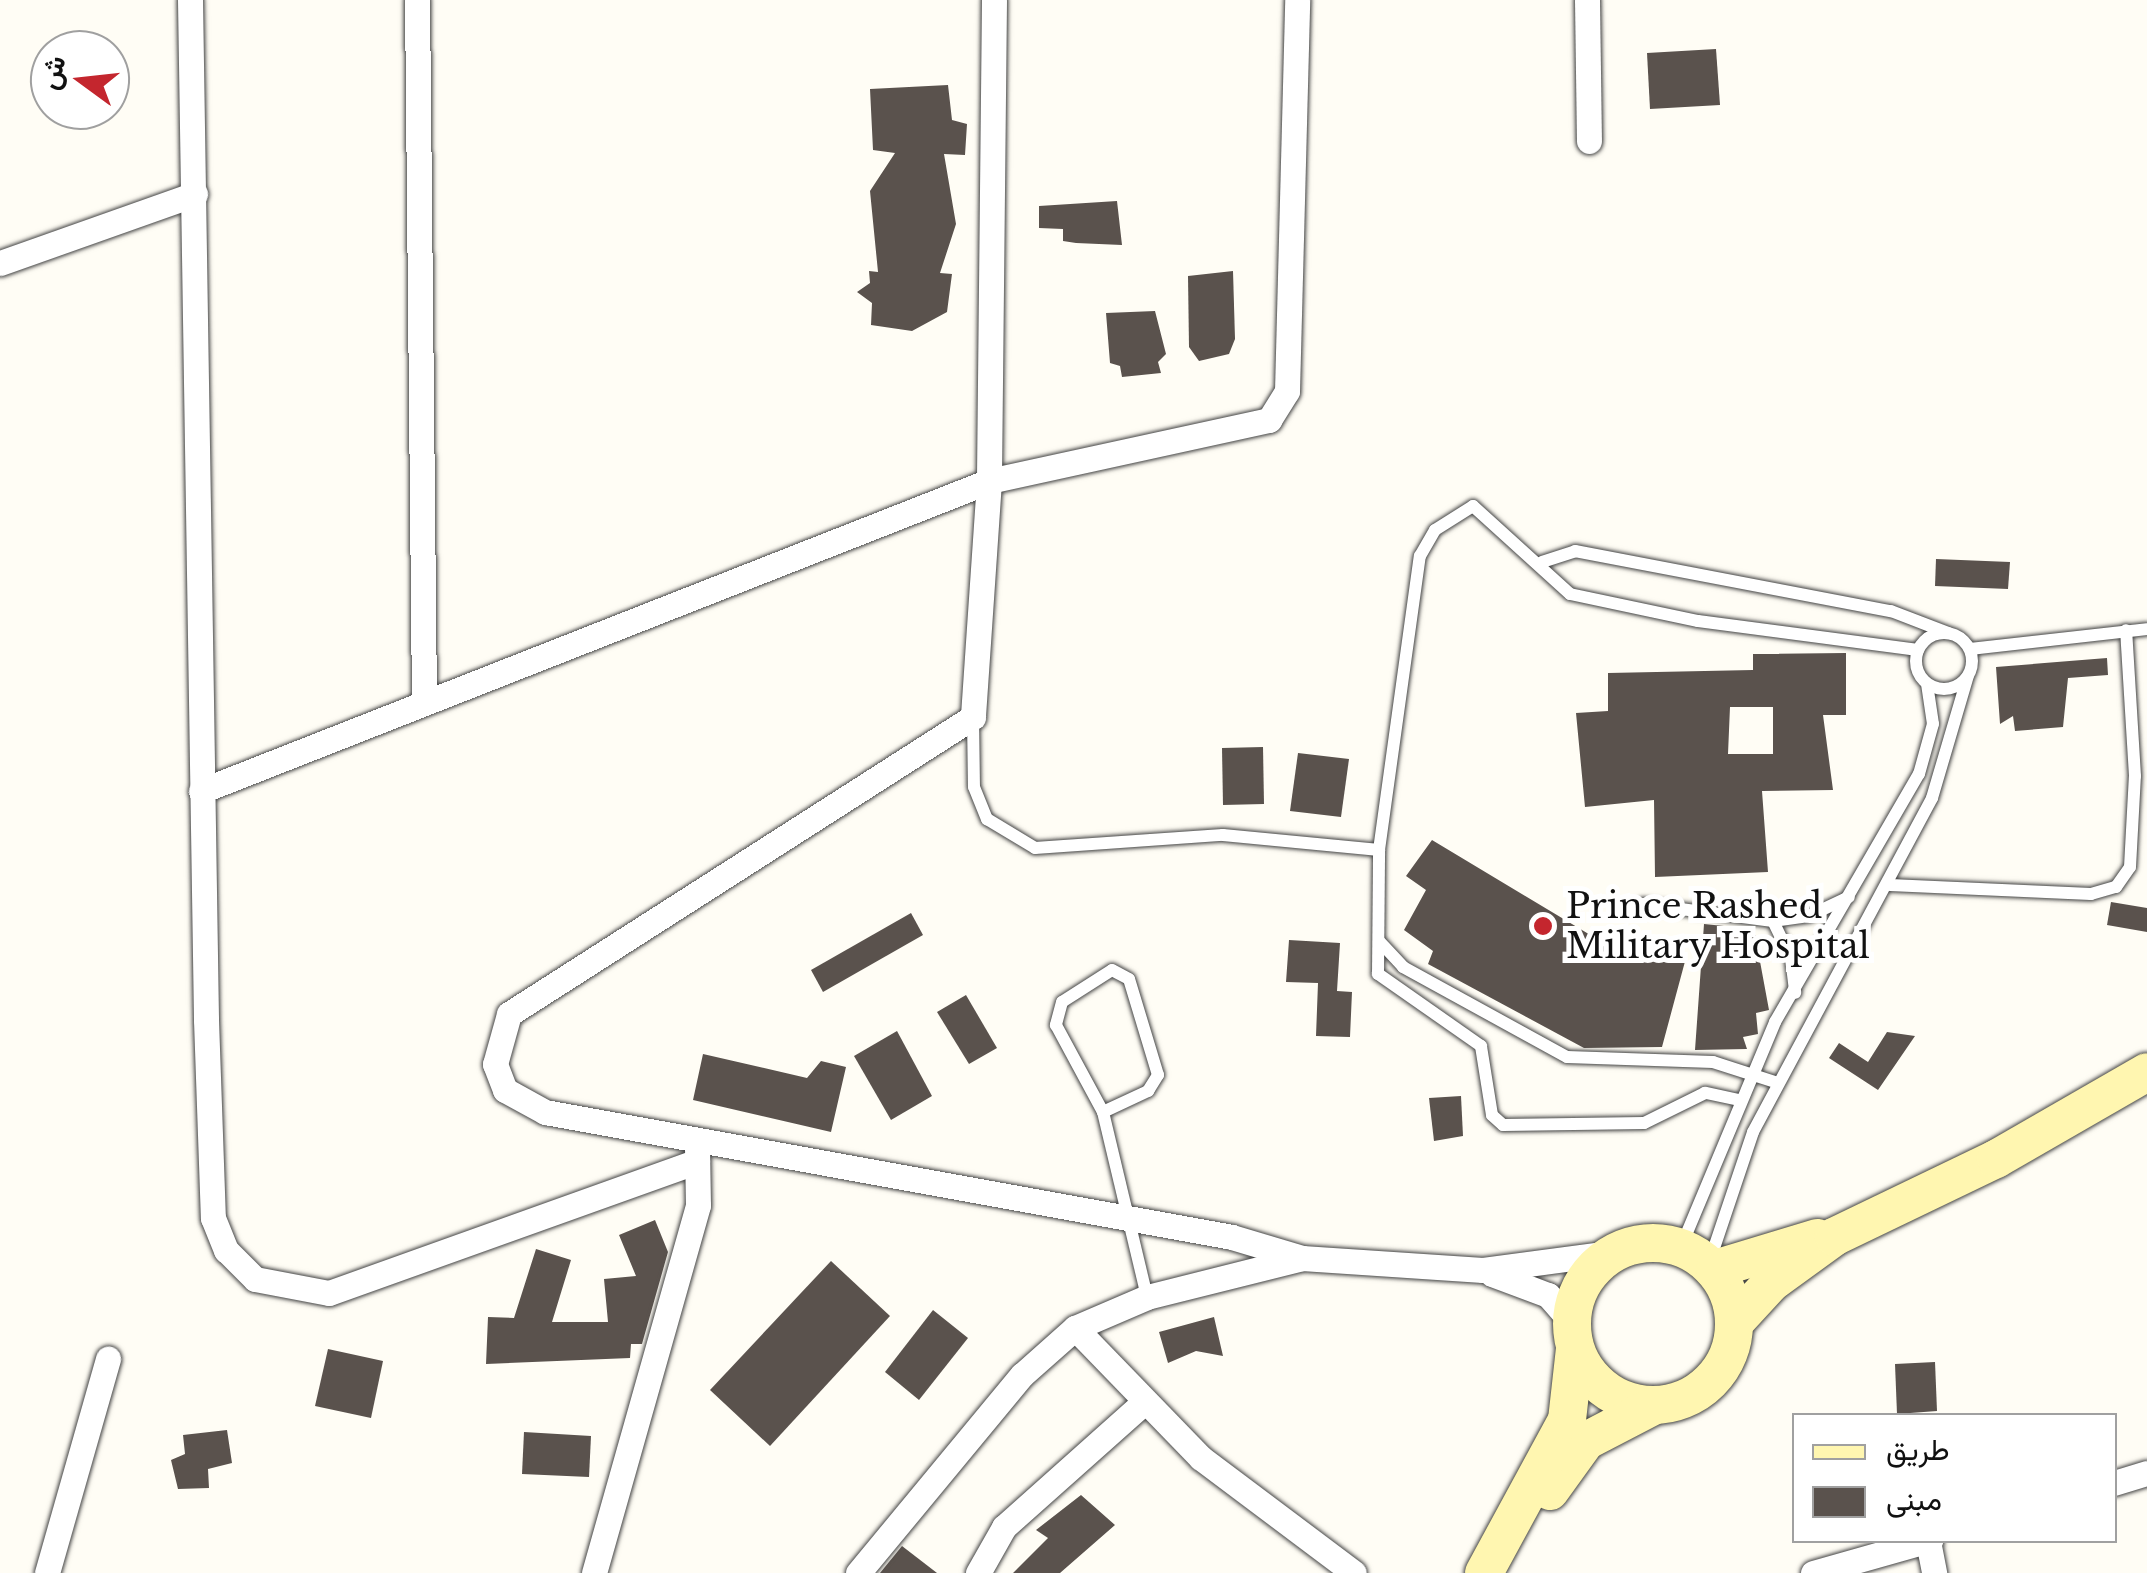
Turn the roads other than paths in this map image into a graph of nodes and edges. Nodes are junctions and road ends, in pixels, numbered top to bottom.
1 (190, 0) edge
2 (417, 0) edge
3 (994, 0) edge
4 (1297, 0) edge
5 (1587, 0) edge
6 (1589, 141) dead end
7 (195, 194) junction
8 (0, 264) edge
9 (989, 481) junction
10 (1542, 562) junction
11 (2147, 629) edge
12 (2126, 630) junction
13 (1948, 633) junction
14 (1970, 649) junction
15 (1918, 650) junction
16 (1968, 676) junction
17 (1927, 684) junction
18 (424, 703) junction
19 (973, 717) junction
20 (201, 791) junction
21 (1379, 850) junction
22 (1890, 885) junction
23 (1851, 896) junction
24 (1643, 904) dead end
25 (1773, 921) junction
26 (1380, 942) junction
27 (1794, 998) junction
28 (1753, 1072) junction
29 (2147, 1072) edge
30 (1778, 1083) junction
31 (1739, 1100) junction
32 (1104, 1112) junction
33 (697, 1151) junction
34 (1123, 1218) junction
35 (1834, 1237) junction
36 (1611, 1254) junction
37 (1302, 1258) junction
38 (1702, 1260) junction
39 (1483, 1270) junction
40 (1147, 1297) junction
41 (1735, 1322) junction
42 (1076, 1328) junction
43 (1573, 1335) junction
44 (108, 1359) dead end
45 (1142, 1404) junction
46 (1652, 1406) junction
47 (2147, 1473) edge
48 (2117, 1482) edge
49 (1922, 1543) edge
50 (1929, 1543) edge
51 (1491, 1561) edge
52 (47, 1573) edge
53 (594, 1573) edge
54 (858, 1573) edge
55 (978, 1573) edge
56 (1354, 1573) edge
57 (1813, 1573) edge
58 (1934, 1573) edge

1 - 7 street
2 - 18 street
3 - 9 street
4 - 9 street
5 - 6 street
7 - 8 street
7 - 20 street
9 - 18 street
9 - 19 street
10 - 13 lane
10 - 15 lane
10 - 21 lane
11 - 12 lane
12 - 14 lane
12 - 22 lane
13 - 14 lane
13 - 15 lane
14 - 16 lane
15 - 17 lane
16 - 17 lane
16 - 22 lane
17 - 23 lane
18 - 20 street
19 - 21 lane
19 - 33 street
20 - 33 street
21 - 26 lane
22 - 30 lane
23 - 25 lane
23 - 27 lane
24 - 25 lane
25 - 27 lane
26 - 28 lane
26 - 31 lane
27 - 28 lane
28 - 30 lane
28 - 31 lane
29 - 35 street
30 - 38 lane
31 - 38 lane
32 - 32 lane
32 - 34 lane
33 - 34 street
33 - 53 street
34 - 37 street
34 - 40 lane
35 - 38 street
35 - 41 street
36 - 38 street
36 - 39 street
36 - 43 street
37 - 39 street
37 - 40 street
38 - 41 street
39 - 43 street
40 - 42 street
41 - 46 street
42 - 45 street
42 - 54 street
43 - 46 street
43 - 51 street
44 - 52 street
45 - 55 street
45 - 56 street
46 - 51 street
47 - 48 street
49 - 57 street
50 - 58 street

